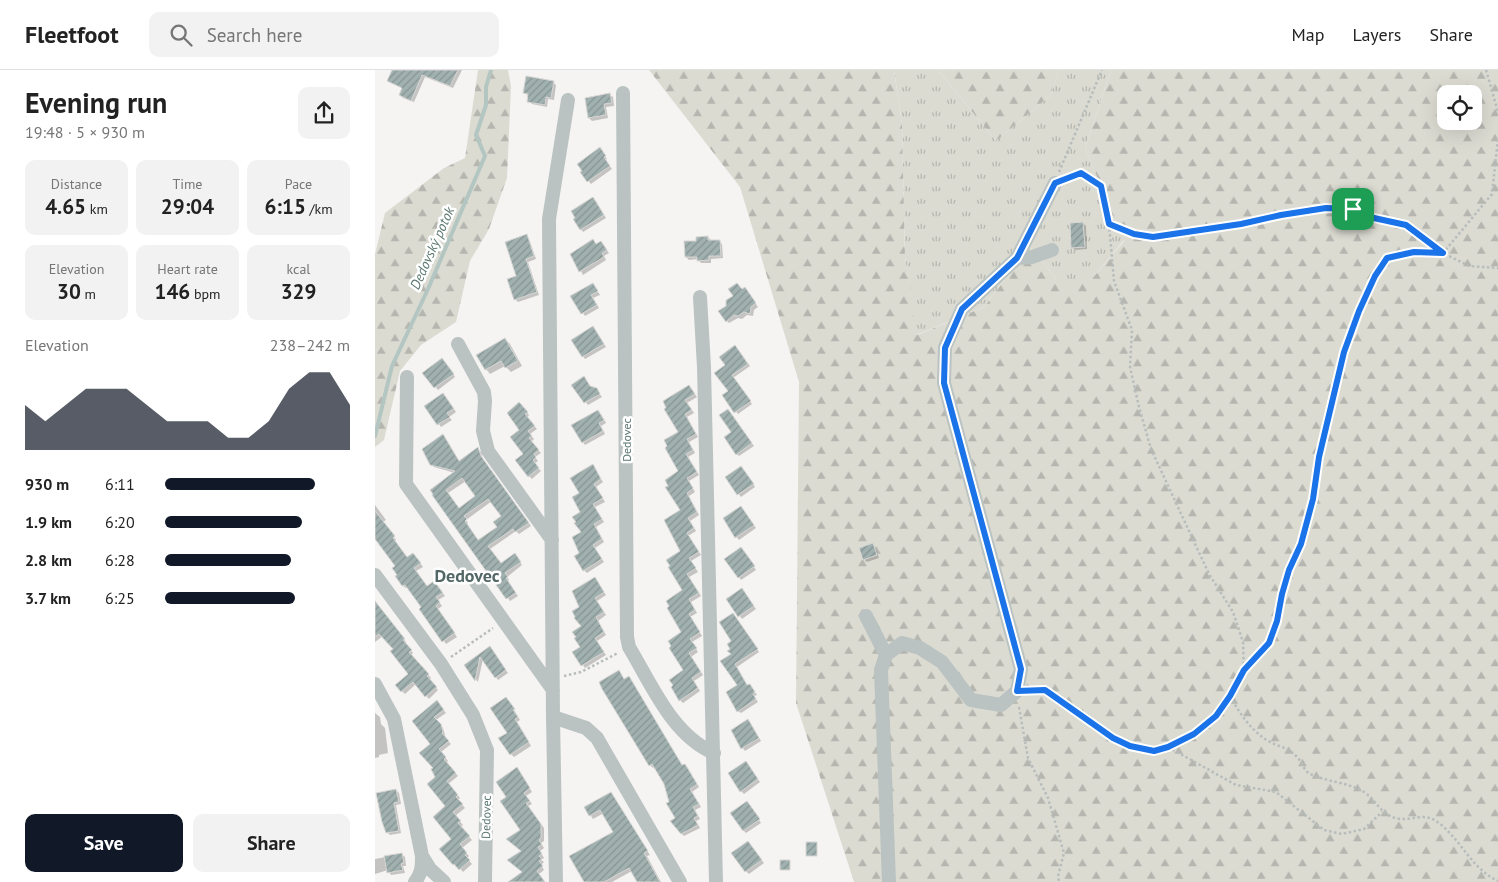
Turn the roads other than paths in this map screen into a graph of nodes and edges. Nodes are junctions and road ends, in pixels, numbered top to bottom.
1 (623, 93) dead end
2 (568, 100) dead end
3 (1055, 183) road end
4 (1052, 250) dead end
5 (1017, 258) junction
6 (700, 297) dead end
7 (458, 344) dead end
8 (407, 378) dead end
9 (552, 540) junction
10 (375, 575) edge
11 (866, 616) dead end
12 (886, 655) junction
13 (375, 684) edge
14 (553, 685) junction
15 (553, 717) junction
16 (714, 753) junction
17 (422, 856) junction
18 (415, 882) edge
19 (445, 882) edge
20 (485, 882) edge
21 (557, 882) edge
22 (680, 882) edge
23 (716, 882) edge
24 (889, 882) edge

1 - 16 street, Dedovec
2 - 9 street
3 - 5 street
4 - 5 street
5 - 12 street
6 - 16 street
7 - 9 street
8 - 14 street
9 - 14 street
10 - 20 street, Dedovec
11 - 12 street
12 - 24 street
13 - 17 street
14 - 15 street
15 - 21 street
15 - 22 street
16 - 23 street
17 - 18 street
17 - 19 street

